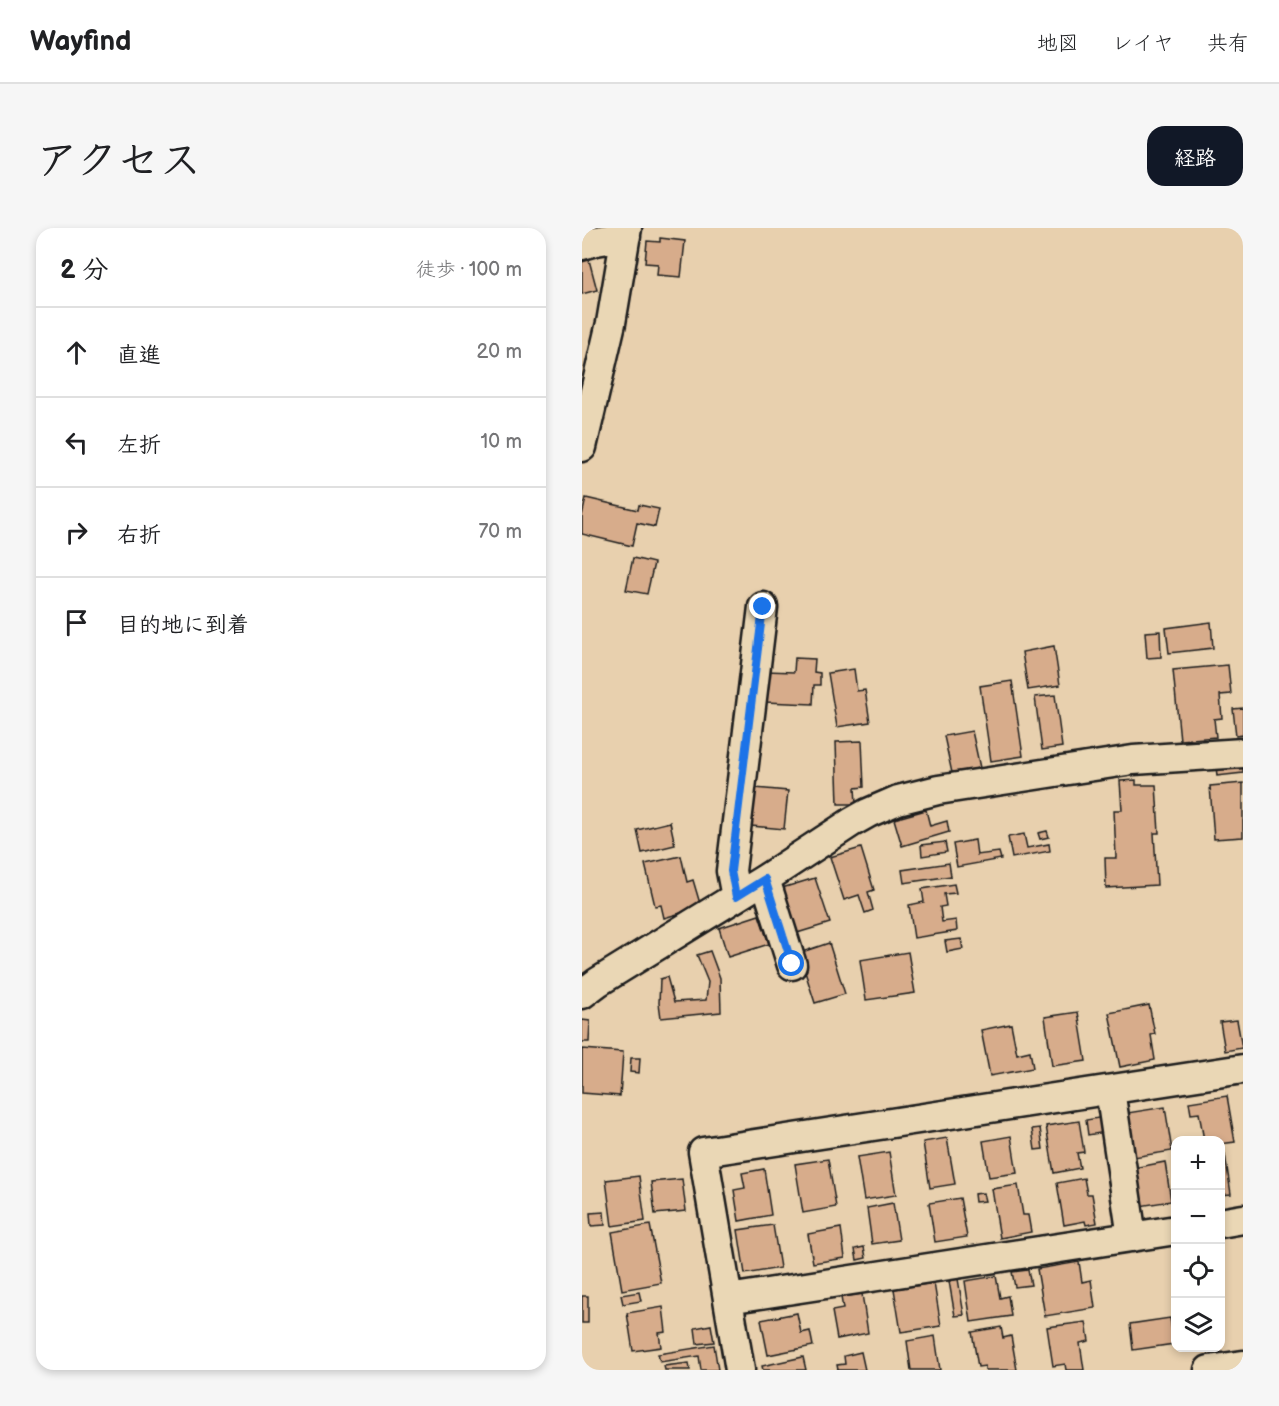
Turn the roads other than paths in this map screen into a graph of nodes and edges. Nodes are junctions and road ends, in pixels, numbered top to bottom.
1 (626, 232) edge
2 (582, 245) edge
3 (582, 447) edge
4 (763, 607) dead end
5 (1243, 753) edge
6 (765, 879) junction
7 (736, 897) junction
8 (792, 964) dead end
9 (582, 994) edge
10 (1243, 1069) edge
11 (1110, 1090) junction
12 (1243, 1220) edge
13 (1225, 1222) edge
14 (1171, 1231) edge
15 (1132, 1237) junction
16 (728, 1299) junction
17 (1243, 1365) edge
18 (741, 1370) edge
19 (1209, 1370) edge

1 - 2 street
1 - 3 street
4 - 7 street
5 - 6 street
6 - 7 street
6 - 8 street
7 - 9 street
10 - 11 street
11 - 15 street
11 - 16 street
12 - 13 street
14 - 15 street
15 - 16 street
16 - 18 street
17 - 19 street

